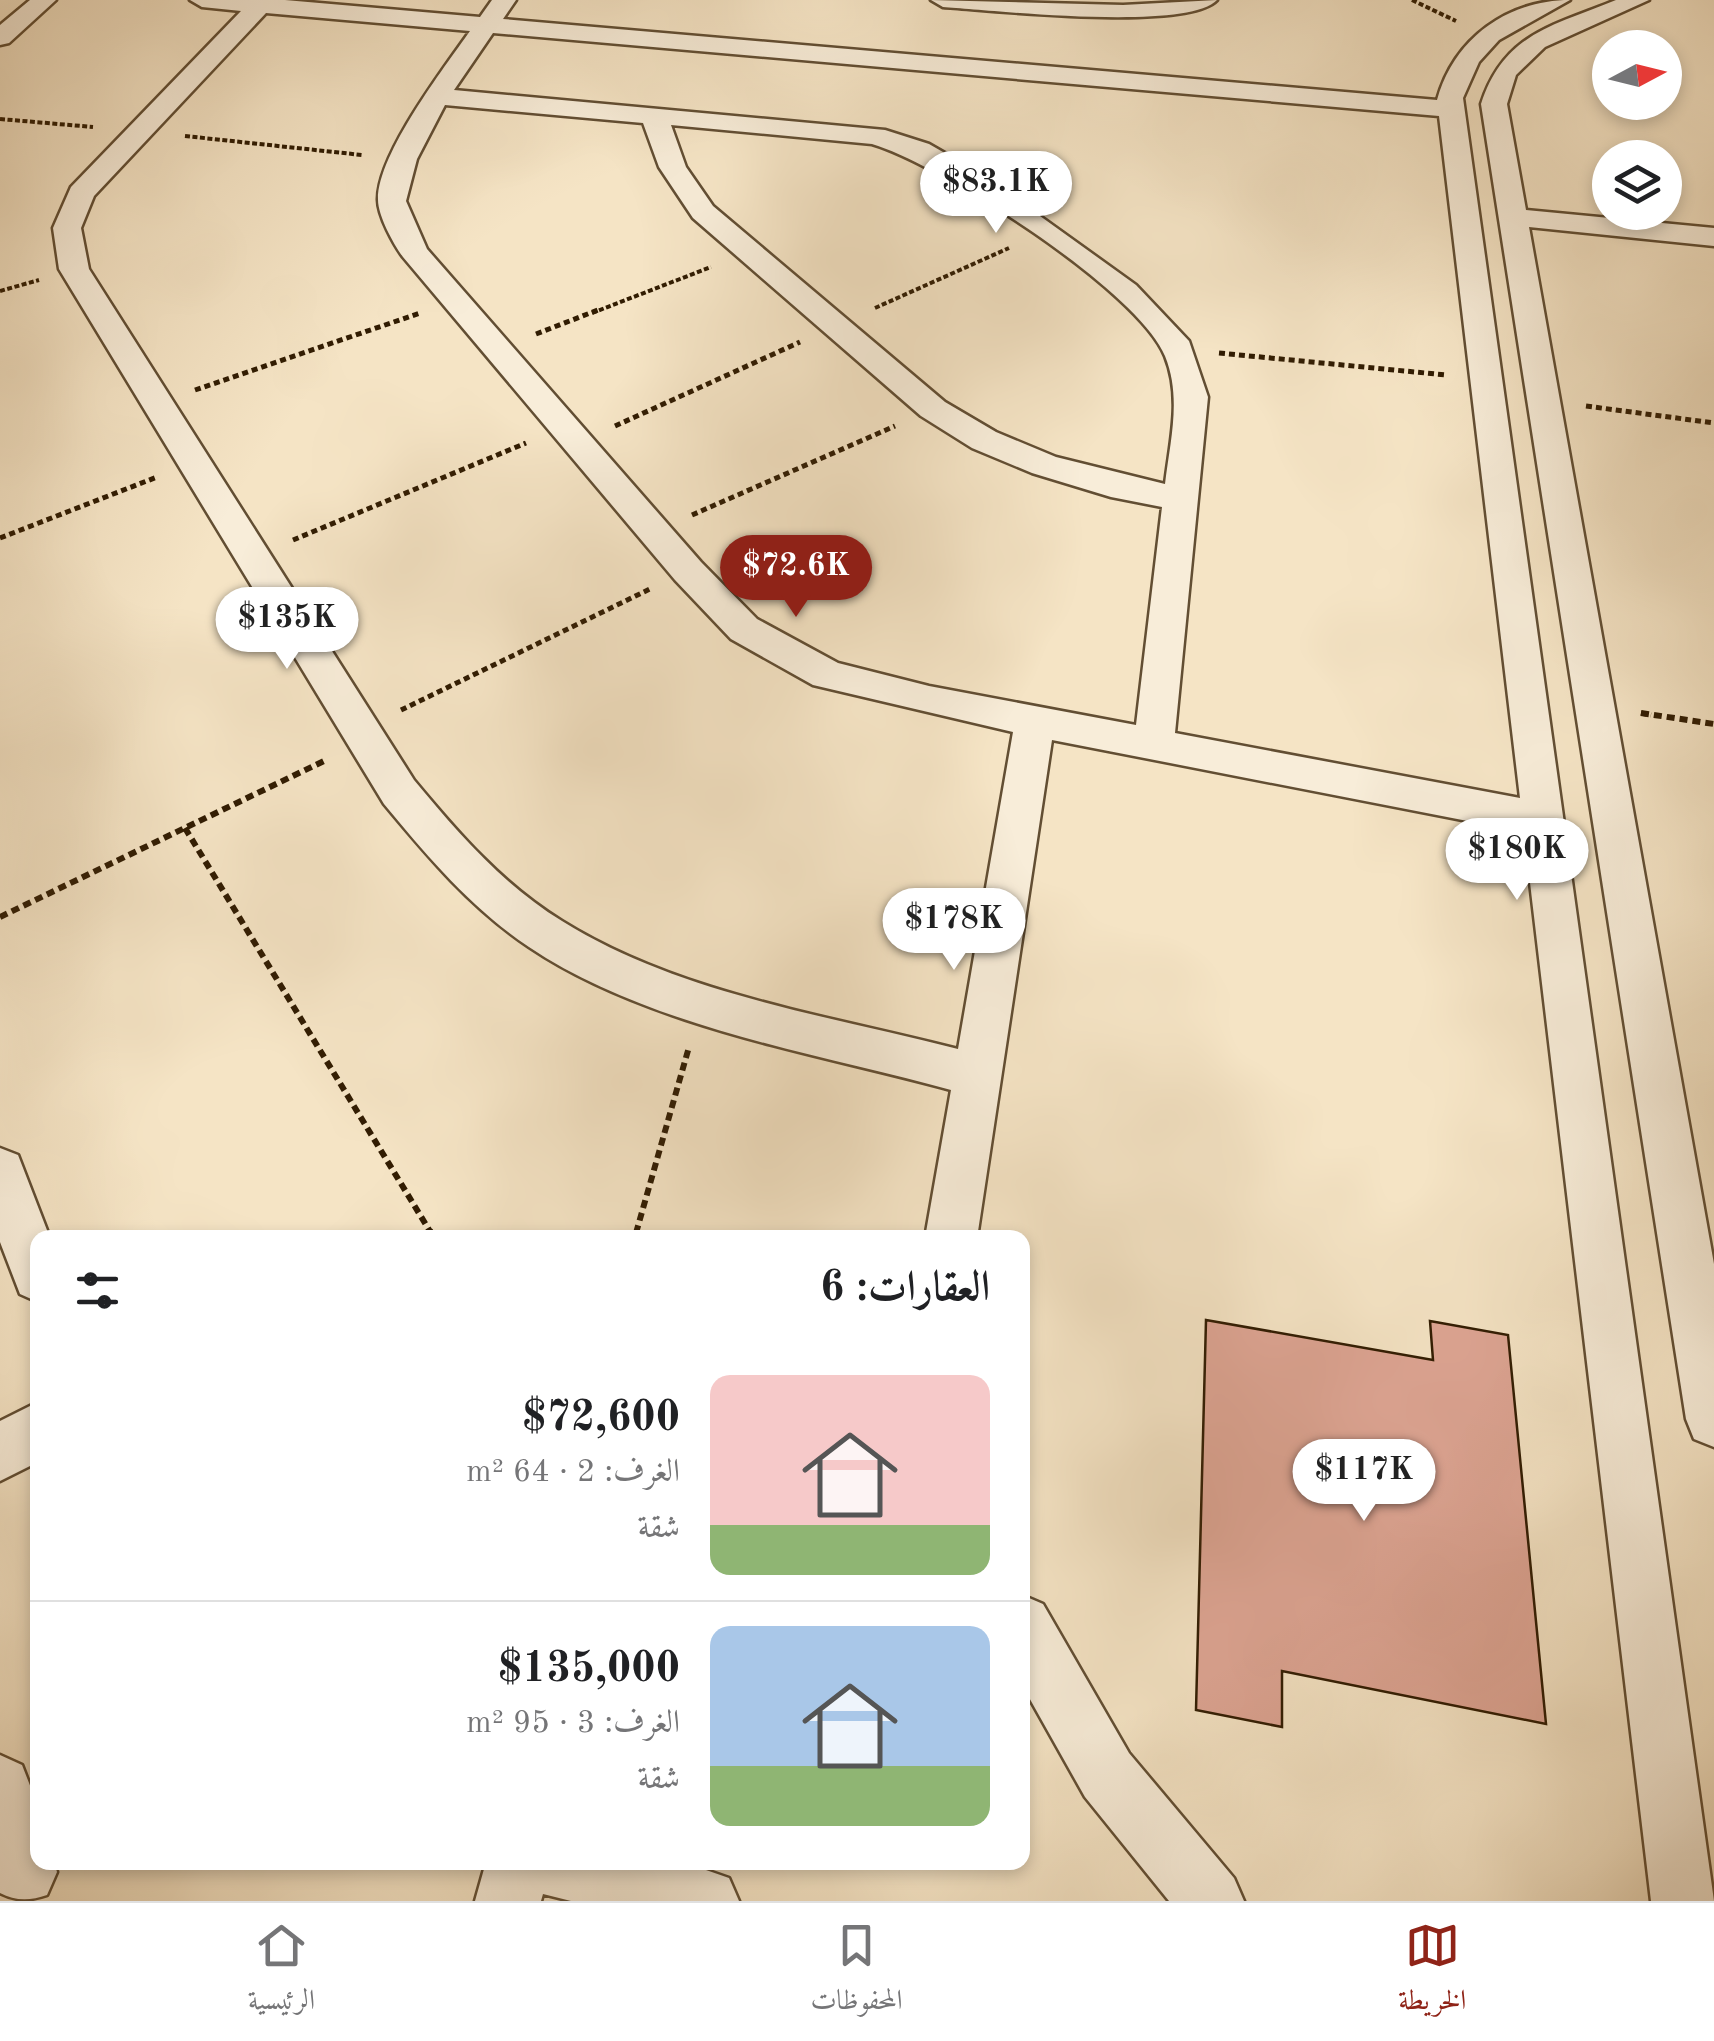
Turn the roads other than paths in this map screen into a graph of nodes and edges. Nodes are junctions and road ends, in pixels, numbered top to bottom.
1 (7, 0) edge
2 (44, 0) edge
3 (202, 0) edge
4 (943, 0) edge
5 (1205, 0) edge
6 (1558, 0) edge
7 (1636, 0) edge
8 (263, 3) edge
9 (0, 6) edge
10 (495, 14) edge
11 (0, 38) edge
12 (437, 96) junction
13 (1452, 109) junction
14 (655, 116) junction
15 (1514, 217) junction
16 (1714, 237) edge
17 (1182, 499) junction
18 (1035, 721) junction
19 (1154, 744) junction
20 (1544, 819) junction
21 (974, 1075) junction
22 (0, 1172) edge
23 (952, 1230) edge
24 (30, 1254) edge
25 (1705, 1314) edge
26 (1714, 1419) edge
27 (30, 1435) edge
28 (0, 1453) edge
29 (1030, 1639) edge
30 (0, 1787) edge
31 (517, 1870) edge
32 (577, 1870) edge
33 (24, 1873) edge
34 (508, 1901) edge
35 (706, 1901) edge
36 (1212, 1901) edge
37 (1684, 1901) edge

1 - 9 street
2 - 11 street
3 - 8 street
4 - 5 street
6 - 13 street
7 - 15 street
8 - 10 street
8 - 21 street
10 - 12 street
10 - 13 street
12 - 14 street
12 - 18 street
13 - 20 street
14 - 17 street
14 - 17 street
15 - 16 street
15 - 25 street
17 - 19 street
18 - 19 street
18 - 21 street
19 - 20 street
20 - 37 street
21 - 23 street
22 - 24 street
25 - 26 street
27 - 28 street
29 - 36 street
30 - 33 street
31 - 34 street
32 - 35 street

